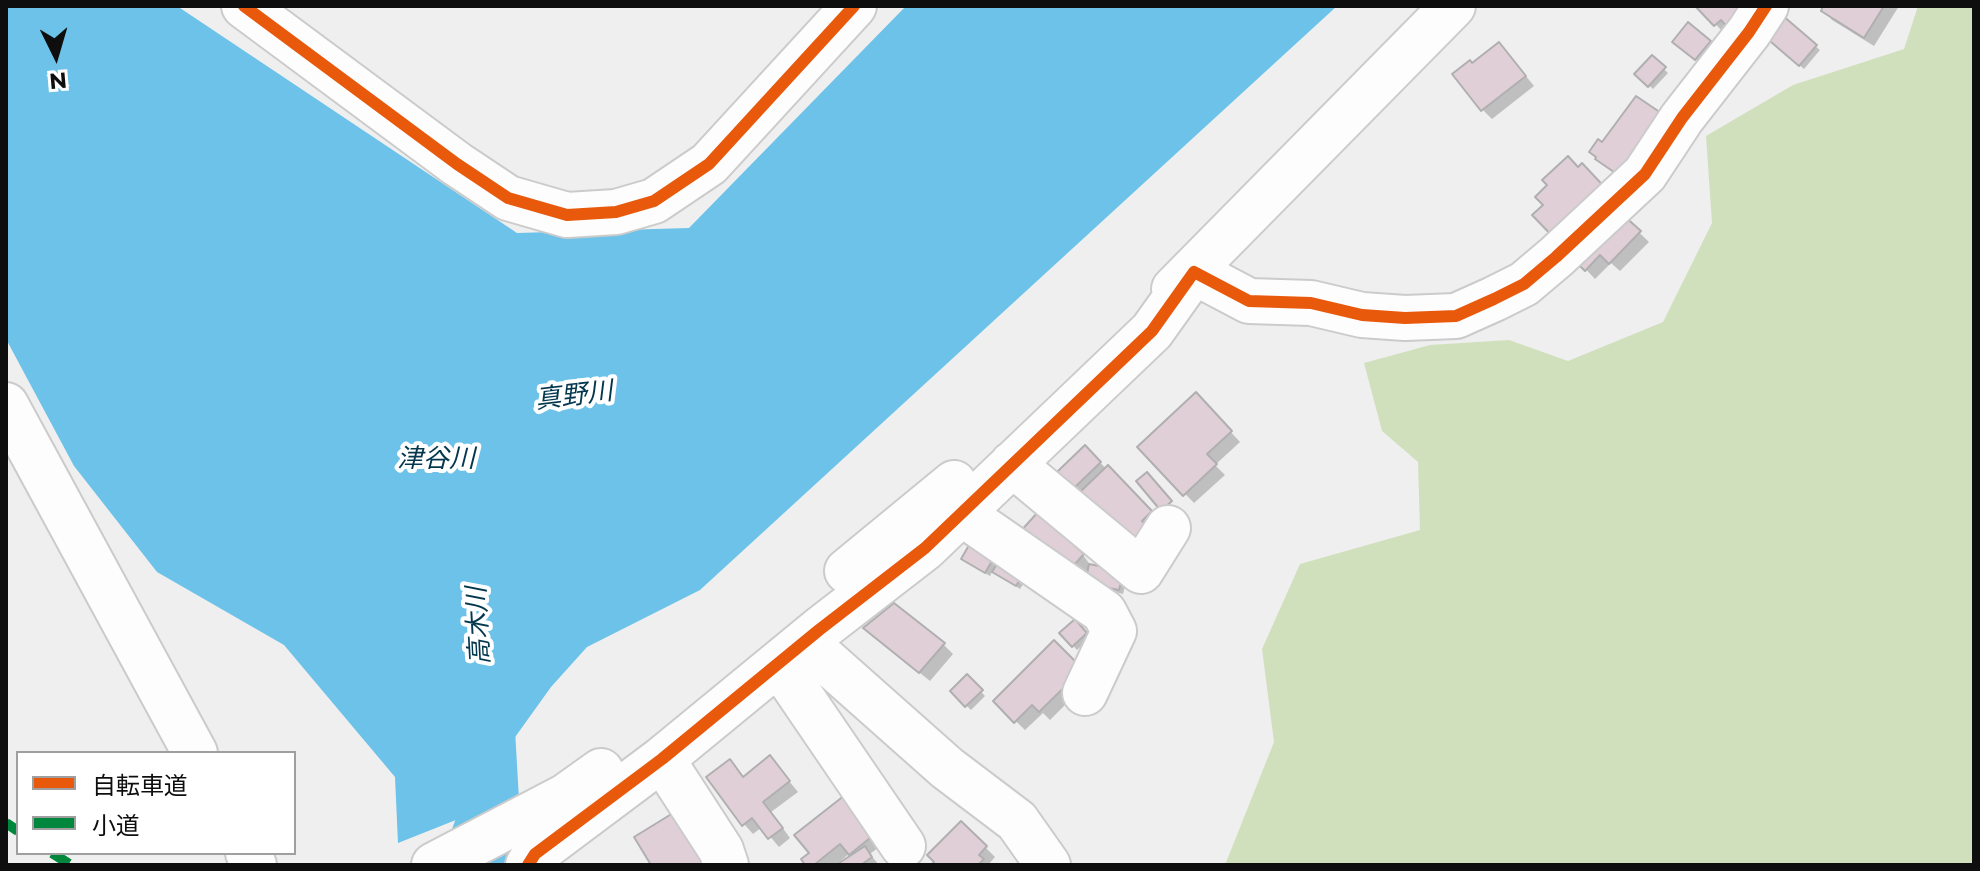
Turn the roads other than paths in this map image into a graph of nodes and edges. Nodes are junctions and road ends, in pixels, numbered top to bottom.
1 (244, 6) edge
2 (854, 6) edge
3 (1453, 6) edge
4 (1766, 6) edge
5 (1194, 272) junction
6 (6, 405) edge
7 (1012, 464) junction
8 (961, 513) junction
9 (1168, 528) dead end
10 (1141, 571) junction
11 (1104, 612) junction
12 (792, 653) junction
13 (1085, 693) dead end
14 (194, 751) edge
15 (662, 759) junction
16 (903, 846) dead end
17 (434, 865) edge
18 (528, 865) edge
19 (726, 865) edge
20 (1048, 865) edge

1 - 2 street
3 - 5 street
4 - 5 street
5 - 7 street
5 - 17 street
6 - 14 street
7 - 8 street
7 - 10 street
8 - 11 street
8 - 12 street
9 - 10 street
10 - 11 street
11 - 13 street
12 - 15 street
12 - 16 street
12 - 20 street
15 - 18 street
15 - 19 street

